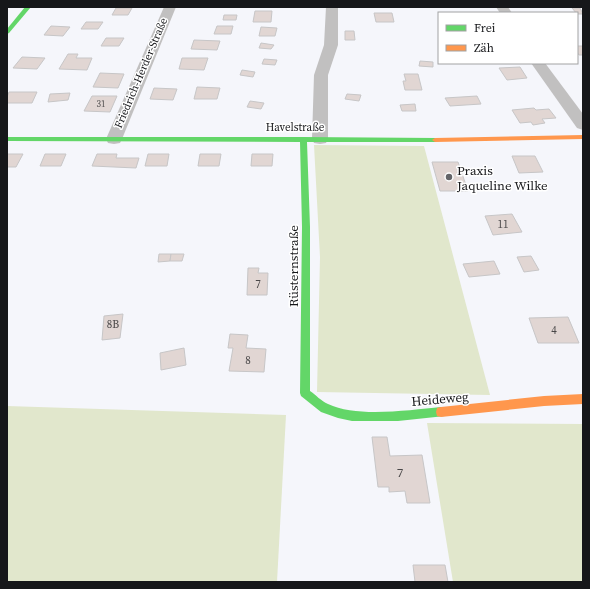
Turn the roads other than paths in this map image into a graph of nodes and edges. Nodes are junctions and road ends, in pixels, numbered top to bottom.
1 (28, 7) edge
2 (170, 7) edge
3 (332, 7) edge
4 (7, 32) edge
5 (539, 64) edge
6 (583, 125) edge
7 (583, 137) edge
8 (7, 139) edge
9 (114, 139) junction
10 (303, 139) junction
11 (320, 139) junction
12 (305, 393) joint
13 (583, 399) edge

1 - 4 street
2 - 9 street, Friedrich-Herder-Straße
3 - 11 street
5 - 6 street
7 - 11 street, Havelstraße
8 - 9 street, Havelstraße
9 - 10 street, Havelstraße
10 - 11 street, Havelstraße
10 - 12 street, Rüsternstraße
12 - 13 street, Heideweg

